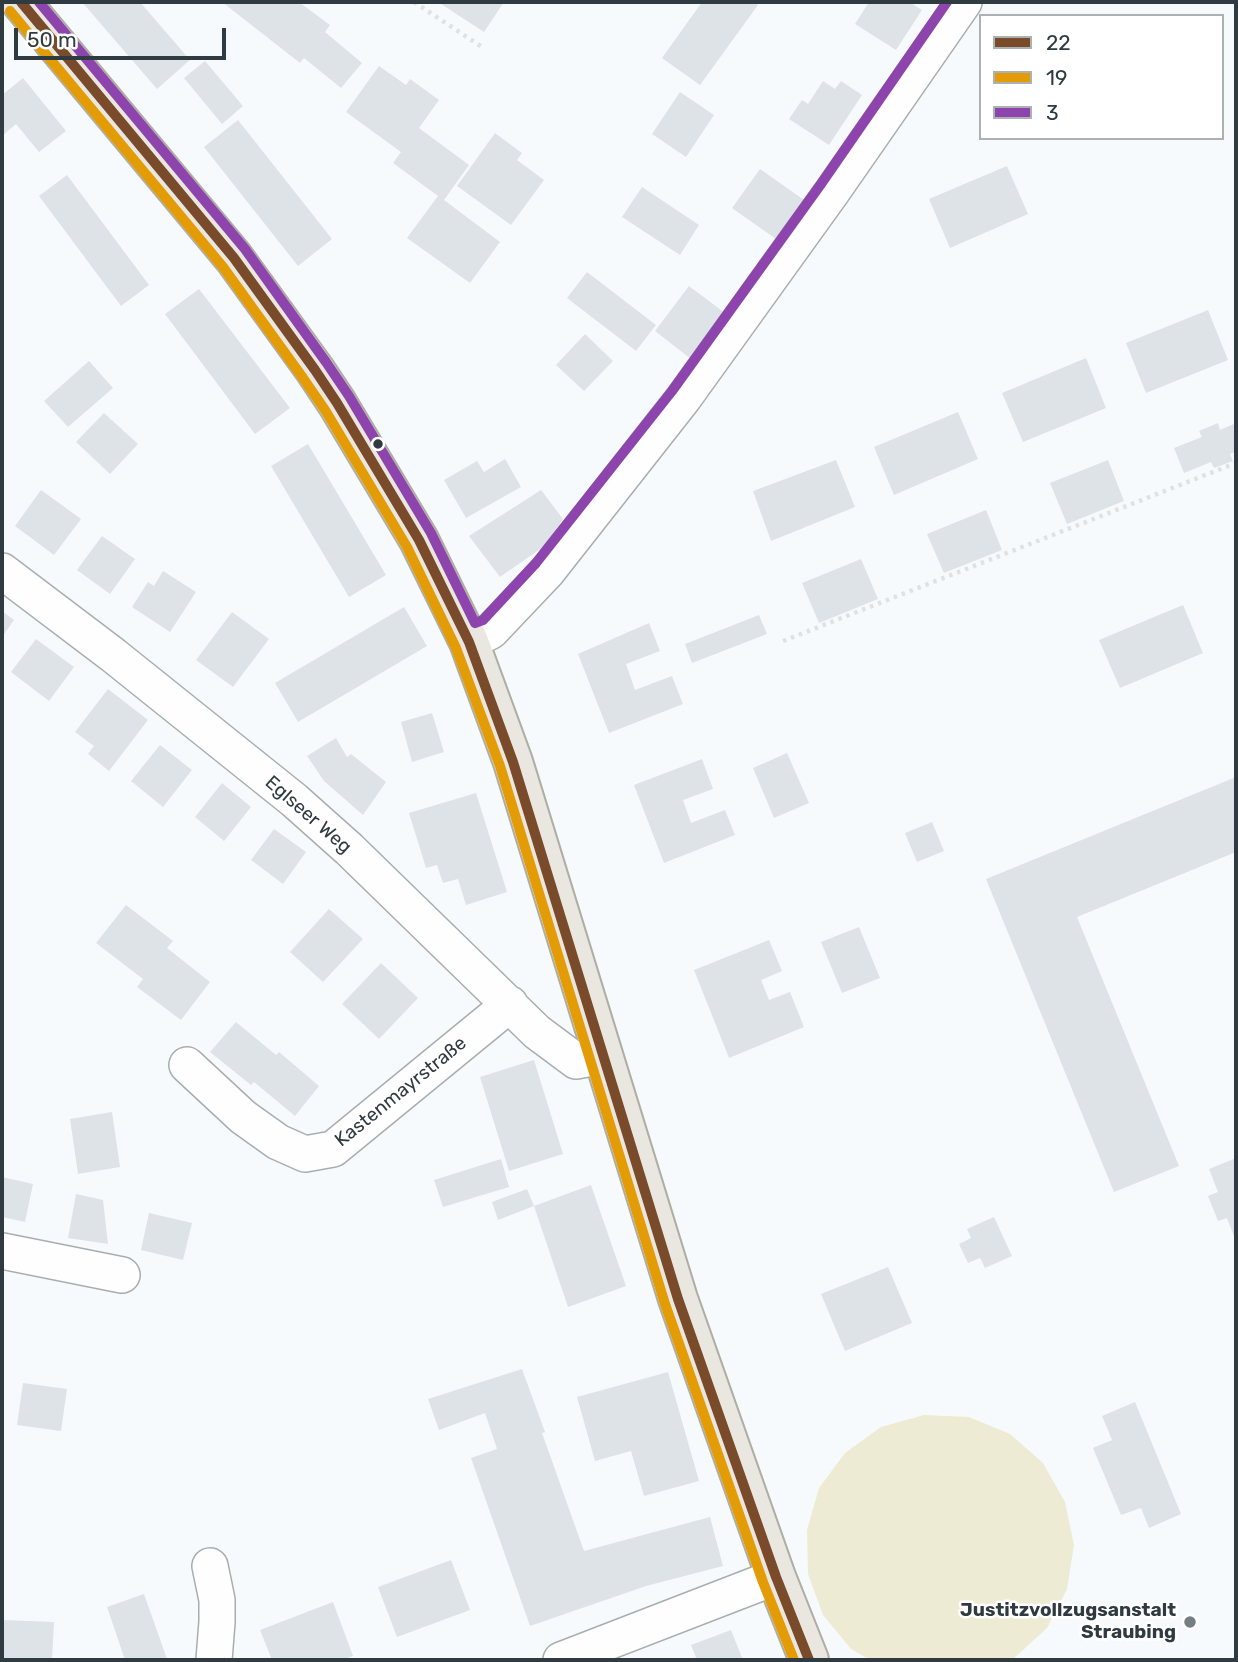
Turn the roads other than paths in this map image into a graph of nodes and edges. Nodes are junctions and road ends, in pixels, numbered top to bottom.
1 (21, 2) edge
2 (964, 2) edge
3 (2, 571) edge
4 (470, 642) junction
5 (510, 1004) junction
6 (603, 1056) junction
7 (187, 1065) dead end
8 (2, 1251) edge
9 (122, 1275) dead end
10 (210, 1566) dead end
11 (776, 1577) junction
12 (214, 1660) edge
13 (561, 1660) edge
14 (809, 1660) edge

1 - 4 main road
2 - 4 street
3 - 5 street, Eglseer Weg
4 - 6 main road
5 - 6 street, Eglseer Weg
5 - 7 street, Kastenmayrstraße
6 - 11 main road
8 - 9 street
10 - 12 street
11 - 13 street
11 - 14 main road

